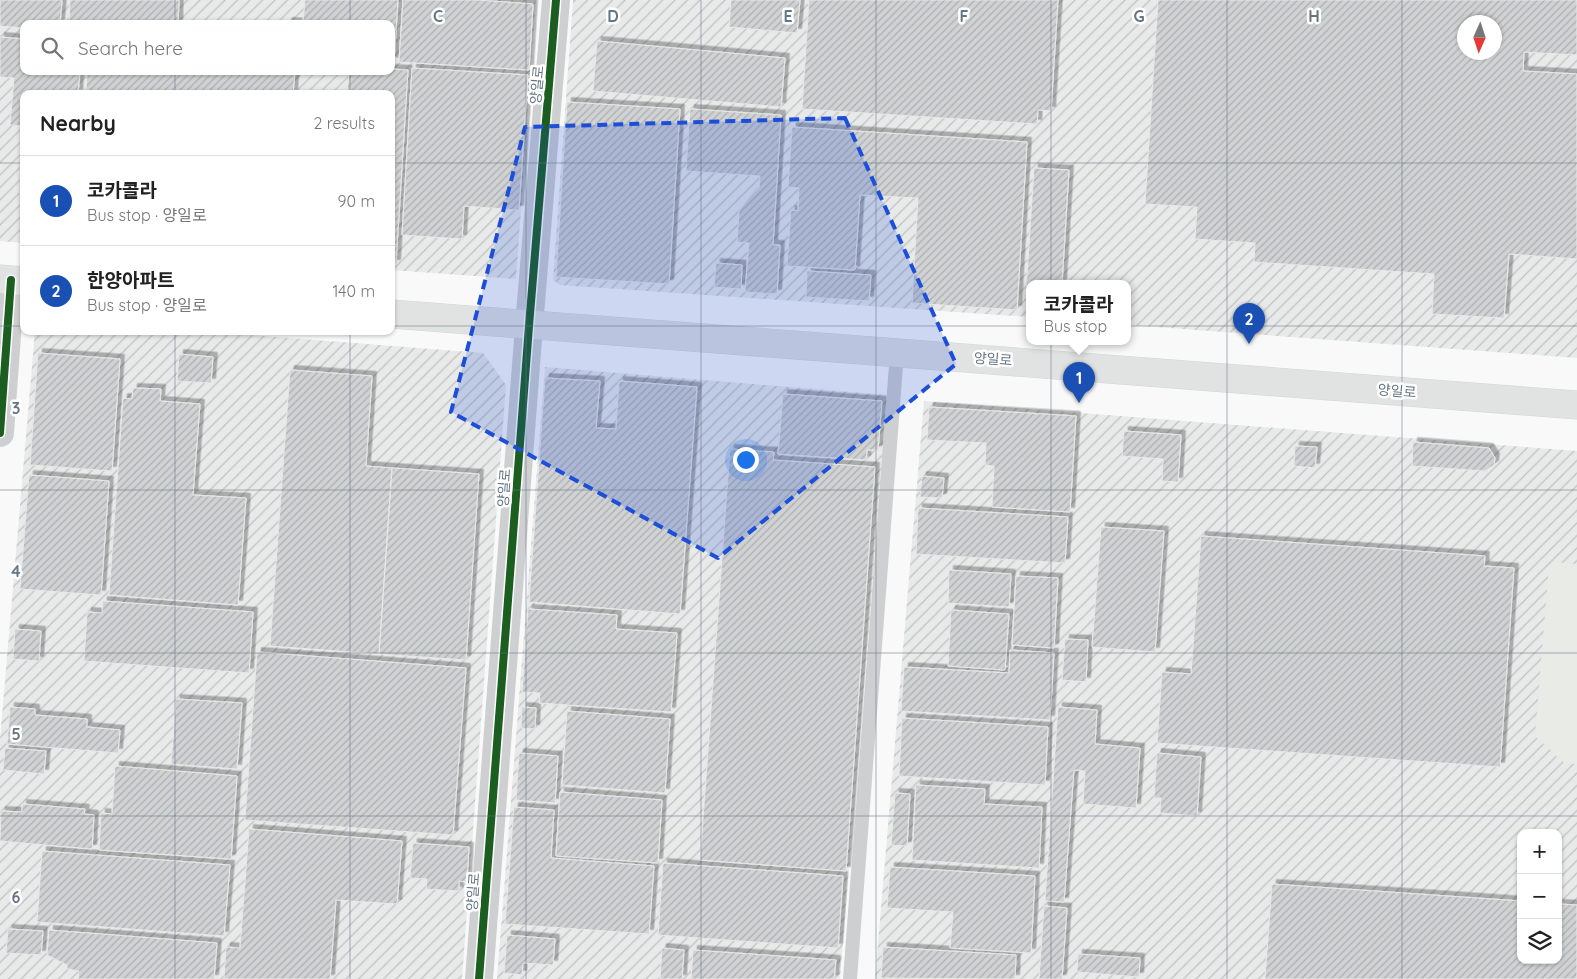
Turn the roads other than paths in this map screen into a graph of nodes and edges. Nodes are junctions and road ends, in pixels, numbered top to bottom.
1 (556, 0) edge
2 (12, 280) edge
3 (395, 314) edge
4 (529, 326) junction
5 (897, 352) junction
6 (1577, 405) edge
7 (0, 433) edge
8 (479, 979) edge
9 (850, 979) edge

1 - 4 street, 양일로
2 - 7 street
3 - 4 main road, 양일로
4 - 5 main road, 양일로
4 - 8 street, 양일로
5 - 6 main road, 양일로
5 - 9 lane

